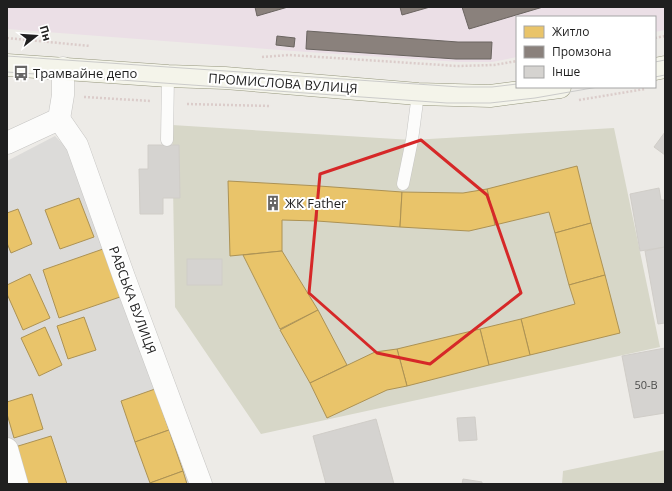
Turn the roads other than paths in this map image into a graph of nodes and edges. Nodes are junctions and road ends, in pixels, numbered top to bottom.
1 (7, 65) edge
2 (63, 68) junction
3 (168, 76) junction
4 (552, 88) edge
5 (418, 94) junction
6 (59, 119) junction
7 (167, 140) dead end
8 (7, 143) edge
9 (403, 184) dead end
10 (7, 449) edge
11 (17, 484) edge
12 (201, 484) edge

1 - 2 main road, ПРОМИСЛОВА ВУЛИЦЯ
2 - 3 main road, ПРОМИСЛОВА ВУЛИЦЯ
2 - 6 street
3 - 5 main road, ПРОМИСЛОВА ВУЛИЦЯ
3 - 7 lane
4 - 5 main road, ПРОМИСЛОВА ВУЛИЦЯ
5 - 9 lane
6 - 8 street
6 - 12 street, РАВСЬКА ВУЛИЦЯ
10 - 11 street

